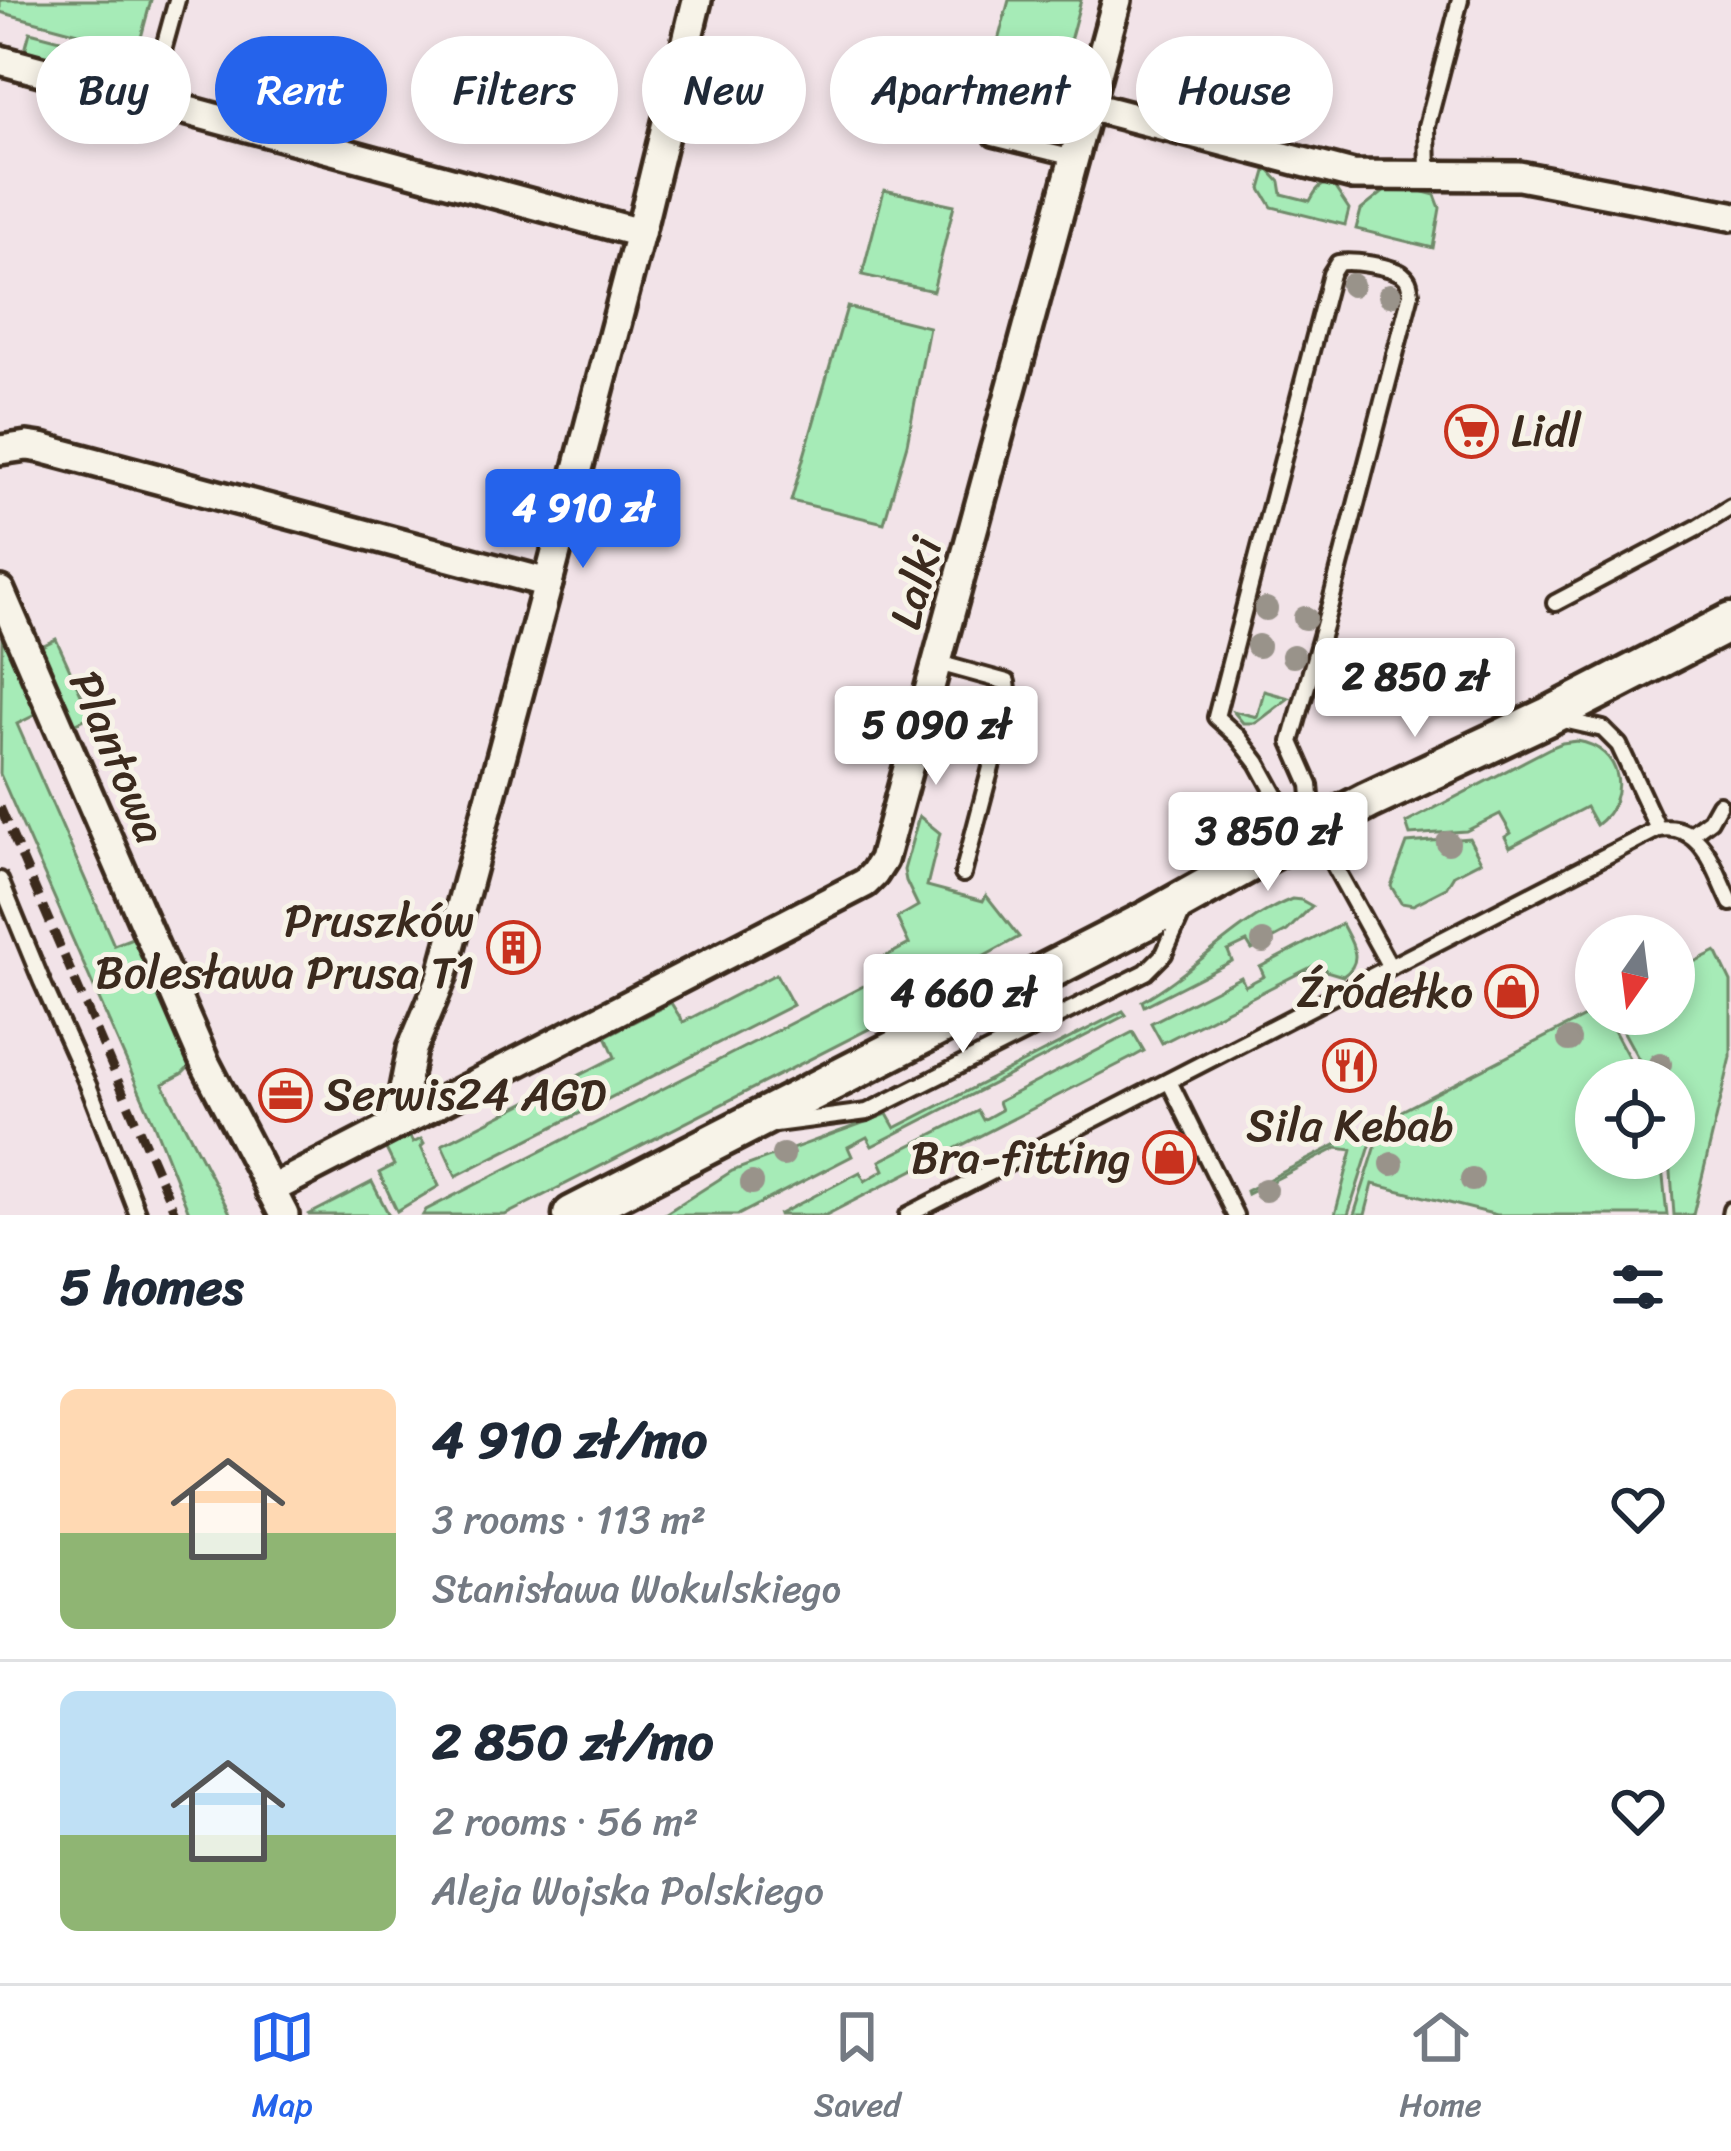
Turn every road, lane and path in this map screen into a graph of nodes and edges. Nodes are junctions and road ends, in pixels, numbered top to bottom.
1 (177, 0) edge
2 (697, 0) edge
3 (1117, 0) edge
4 (1460, 0) edge
5 (167, 36) edge
6 (1107, 36) edge
7 (0, 60) edge
8 (36, 70) edge
9 (191, 112) edge
10 (1112, 112) edge
11 (1017, 144) edge
12 (1078, 144) edge
13 (1074, 158) junction
14 (1428, 175) junction
15 (1731, 216) edge
16 (640, 233) junction
17 (0, 450) edge
18 (1731, 506) edge
19 (548, 583) junction
20 (0, 591) edge
21 (1555, 604) dead end
22 (1731, 622) edge
23 (938, 663) junction
24 (1549, 716) junction
25 (1719, 804) dead end
26 (1314, 829) junction
27 (1658, 830) junction
28 (1691, 834) junction
29 (963, 874) dead end
30 (0, 880) edge
31 (1731, 903) edge
32 (1390, 967) junction
33 (1168, 1081) junction
34 (397, 1125) junction
35 (277, 1202) edge
36 (581, 1213) edge
37 (138, 1215) edge
38 (908, 1215) edge
39 (1235, 1215) edge

1 - 5 lane
2 - 16 street
3 - 6 street, Lalki
4 - 14 lane
7 - 8 street
9 - 16 street
10 - 14 street
11 - 13 lane
12 - 13 street, Lalki
13 - 23 street, Lalki
14 - 15 street
16 - 19 street
17 - 19 street
18 - 21 lane
19 - 34 street
20 - 35 street, Plantowa
22 - 24 main road
23 - 29 lane
23 - 34 street, Lalki
24 - 26 main road
24 - 27 lane
25 - 28 lane
26 - 26 lane
26 - 32 lane
26 - 36 main road
27 - 28 lane
27 - 32 lane
28 - 31 lane
30 - 37 lane
32 - 33 lane
33 - 38 lane
33 - 39 lane
34 - 35 street, Lalki

